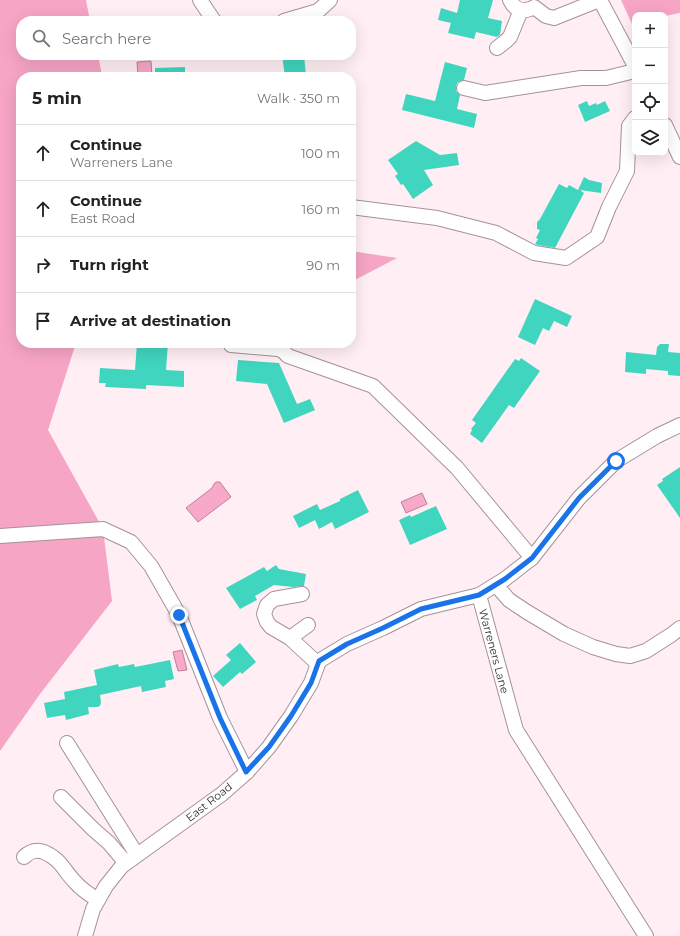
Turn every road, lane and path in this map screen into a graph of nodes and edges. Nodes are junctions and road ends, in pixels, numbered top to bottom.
1 (200, 0) edge
2 (330, 0) edge
3 (510, 0) edge
4 (599, 0) edge
5 (531, 6) edge
6 (211, 16) edge
7 (301, 16) edge
8 (497, 48) dead end
9 (632, 60) edge
10 (632, 72) edge
11 (464, 88) dead end
12 (634, 120) edge
13 (668, 130) edge
14 (677, 144) edge
15 (680, 157) edge
16 (356, 208) edge
17 (266, 348) edge
18 (680, 425) edge
19 (0, 536) edge
20 (532, 558) junction
21 (496, 585) junction
22 (302, 594) dead end
23 (479, 595) junction
24 (308, 626) dead end
25 (680, 628) edge
26 (290, 638) junction
27 (318, 664) junction
28 (67, 743) dead end
29 (246, 772) junction
30 (60, 797) dead end
31 (24, 856) dead end
32 (131, 859) junction
33 (98, 900) junction
34 (85, 936) edge
35 (646, 936) edge

1 - 6 street
2 - 7 street
3 - 5 street
4 - 5 street
4 - 9 street
5 - 8 street
10 - 11 street
12 - 16 street
13 - 14 street
14 - 15 street
17 - 20 street
18 - 20 street, Warreners Lane
19 - 29 street
20 - 21 street, Warreners Lane
21 - 23 street, Warreners Lane
21 - 25 street
22 - 26 street
23 - 27 street
23 - 35 street, Warreners Lane
24 - 26 street
26 - 27 street
27 - 29 street, East Road
28 - 32 street
29 - 32 street, East Road
30 - 32 street
31 - 33 street
32 - 33 street, East Road
33 - 34 street, East Road

